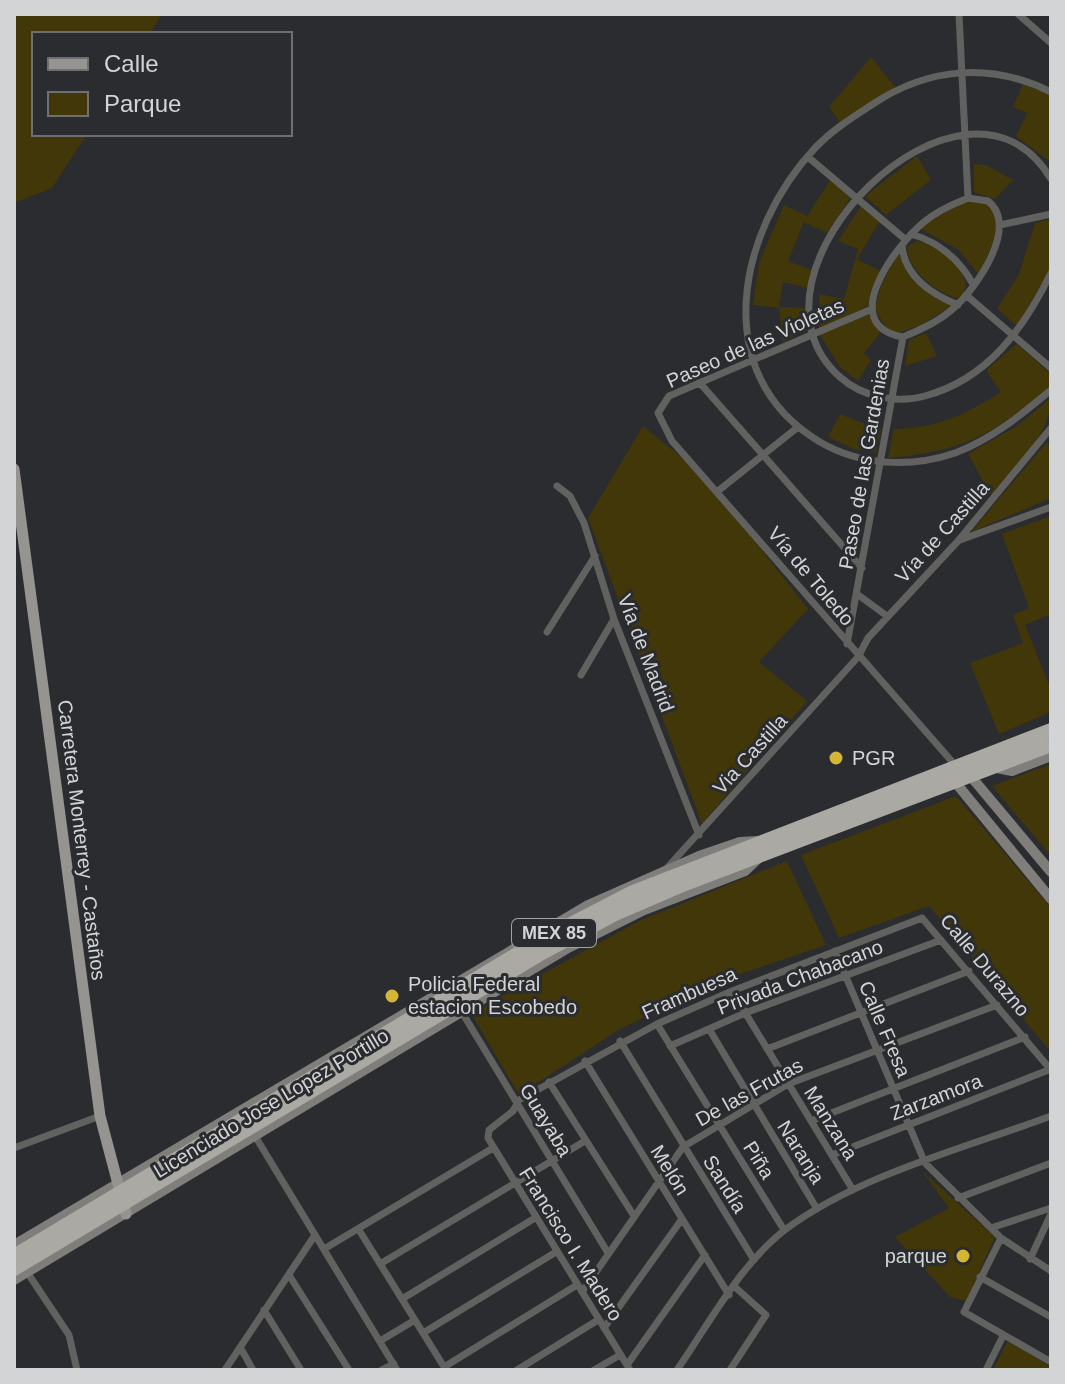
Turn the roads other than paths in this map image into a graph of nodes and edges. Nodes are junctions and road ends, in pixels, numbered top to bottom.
1 (959, 14) edge
2 (1018, 14) edge
3 (1051, 43) edge
4 (962, 71) junction
5 (1051, 92) edge
6 (965, 134) junction
7 (808, 157) junction
8 (1051, 179) edge
9 (968, 198) junction
10 (856, 199) junction
11 (1051, 214) edge
12 (1000, 225) junction
13 (906, 240) junction
14 (1051, 273) edge
15 (973, 284) junction
16 (966, 295) junction
17 (958, 305) junction
18 (872, 309) junction
19 (812, 336) junction
20 (903, 337) junction
21 (1014, 337) junction
22 (752, 360) junction
23 (1051, 368) edge
24 (699, 382) junction
25 (1051, 390) edge
26 (891, 399) junction
27 (658, 413) joint
28 (798, 427) junction
29 (1048, 432) edge
30 (1051, 444) edge
31 (764, 456) junction
32 (879, 462) junction
33 (14, 469) edge
34 (557, 486) dead end
35 (718, 491) junction
36 (1051, 507) edge
37 (958, 541) junction
38 (595, 556) junction
39 (862, 568) junction
40 (857, 594) junction
41 (887, 616) junction
42 (614, 619) junction
43 (547, 632) dead end
44 (847, 644) junction
45 (858, 657) junction
46 (581, 675) dead end
47 (1051, 730) edge
48 (1051, 745) edge
49 (1051, 756) edge
50 (949, 764) junction
51 (992, 767) junction
52 (972, 776) junction
53 (954, 784) junction
54 (699, 835) junction
55 (761, 849) junction
56 (665, 870) junction
57 (1051, 872) edge
58 (1051, 899) edge
59 (924, 918) joint
60 (941, 940) junction
61 (835, 951) junction
62 (969, 971) junction
63 (845, 976) junction
64 (732, 991) junction
65 (997, 1005) junction
66 (459, 1007) junction
67 (745, 1013) junction
68 (861, 1014) junction
69 (657, 1024) junction
70 (709, 1029) junction
71 (1025, 1037) junction
72 (620, 1041) junction
73 (670, 1046) junction
74 (767, 1049) junction
75 (876, 1051) junction
76 (362, 1054) junction
77 (585, 1061) junction
78 (1051, 1070) edge
79 (549, 1082) junction
80 (788, 1084) junction
81 (892, 1087) junction
82 (517, 1102) junction
83 (754, 1106) junction
84 (100, 1116) junction
85 (1051, 1116) edge
86 (811, 1121) junction
87 (908, 1124) junction
88 (719, 1127) junction
89 (487, 1133) joint
90 (255, 1136) junction
91 (585, 1141) junction
92 (683, 1147) junction
93 (14, 1148) edge
94 (493, 1148) junction
95 (832, 1155) junction
96 (552, 1160) junction
97 (154, 1161) junction
98 (925, 1163) junction
99 (1051, 1163) edge
100 (659, 1181) junction
101 (116, 1183) junction
102 (515, 1184) junction
103 (166, 1190) junction
104 (853, 1190) junction
105 (958, 1198) junction
106 (1051, 1208) edge
107 (817, 1209) junction
108 (68, 1212) junction
109 (126, 1214) junction
110 (1051, 1214) edge
111 (634, 1216) junction
112 (535, 1218) junction
113 (682, 1219) junction
114 (991, 1228) junction
115 (359, 1230) junction
116 (784, 1230) junction
117 (315, 1235) junction
118 (1001, 1238) junction
119 (83, 1240) junction
120 (14, 1245) edge
121 (324, 1249) junction
122 (556, 1252) junction
123 (608, 1253) junction
124 (705, 1255) junction
125 (14, 1256) edge
126 (1030, 1259) junction
127 (754, 1260) junction
128 (380, 1264) junction
129 (20, 1270) edge
130 (1051, 1271) edge
131 (289, 1275) junction
132 (980, 1277) junction
133 (14, 1280) edge
134 (735, 1287) junction
135 (579, 1288) junction
136 (729, 1295) junction
137 (402, 1299) junction
138 (264, 1310) junction
139 (1051, 1317) edge
140 (415, 1320) junction
141 (598, 1320) junction
142 (604, 1328) junction
143 (423, 1333) junction
144 (1003, 1336) junction
145 (380, 1341) junction
146 (240, 1347) junction
147 (620, 1355) junction
148 (533, 1360) junction
149 (1051, 1362) edge
150 (395, 1367) edge
151 (628, 1368) edge
152 (445, 1369) edge
153 (77, 1370) edge
154 (225, 1370) edge
155 (253, 1370) edge
156 (301, 1370) edge
157 (349, 1370) edge
158 (382, 1370) edge
159 (517, 1370) edge
160 (540, 1370) edge
161 (594, 1370) edge
162 (677, 1370) edge
163 (730, 1370) edge
164 (986, 1370) edge

1 - 4 street
2 - 3 street
4 - 5 street
4 - 6 street
4 - 7 street
6 - 8 street
6 - 9 street
6 - 10 street
7 - 10 street
7 - 22 street
9 - 12 street
9 - 13 street
10 - 13 street
10 - 19 street
11 - 12 street
12 - 15 street
13 - 15 street
13 - 17 street
13 - 18 street
14 - 21 street
15 - 16 street
16 - 17 street
16 - 21 street
17 - 20 street
18 - 19 street, Paseo de las Violetas
18 - 20 street
19 - 22 street, Paseo de las Violetas
19 - 26 street
20 - 26 street, Paseo de las Gardenias
21 - 23 street
21 - 26 street
22 - 24 street, Paseo de las Violetas
22 - 28 street
24 - 27 street, Paseo de las Violetas
24 - 31 street
25 - 32 street
26 - 32 street, Paseo de las Gardenias
27 - 35 street, Vía de Toledo
28 - 31 street
28 - 32 street
29 - 30 street
29 - 37 street, Vía de Castilla
31 - 35 street
31 - 39 street
32 - 39 street, Paseo de las Gardenias
33 - 84 main road, Carretera Monterrey - Castaños
34 - 38 street, Vía de Madrid
35 - 44 street, Vía de Toledo
36 - 37 street
37 - 41 street, Vía de Castilla
38 - 42 street, Vía de Madrid
38 - 43 street
39 - 40 street, Paseo de las Gardenias
40 - 41 street
40 - 44 street, Paseo de las Gardenias
41 - 45 street, Vía de Castilla
42 - 46 street
42 - 54 street, Vía de Madrid
44 - 45 street, Vía de Toledo
45 - 50 street, Vía de Toledo
45 - 54 street, Via Castilla
47 - 50 highway, Licenciado Jose Lopez Portillo / MEX 85
48 - 51 highway, Licenciado Jose Lopez Portillo / MEX 85
49 - 51 street
50 - 52 street
50 - 53 street
50 - 55 highway, Licenciado Jose Lopez Portillo / MEX 85
51 - 52 highway, Licenciado Jose Lopez Portillo / MEX 85
52 - 53 highway, Licenciado Jose Lopez Portillo / MEX 85
52 - 57 street
53 - 55 highway, Licenciado Jose Lopez Portillo / MEX 85
53 - 58 street
54 - 56 street, Via Castilla
55 - 56 street, Licenciado Jose Lopez Portillo
55 - 66 highway, Licenciado Jose Lopez Portillo / MEX 85
55 - 76 highway, Licenciado Jose Lopez Portillo / MEX 85
56 - 97 street, Licenciado Jose Lopez Portillo
59 - 60 street, Calle Durazno
59 - 61 street, Frambuesa
60 - 62 street, Calle Durazno
60 - 63 street, Privada Chabacano
61 - 63 street, Calle Fresa
61 - 64 street, Frambuesa
62 - 65 street, Calle Durazno
62 - 68 street
63 - 67 street, Privada Chabacano
63 - 68 street, Calle Fresa
64 - 67 street, Manzana
64 - 69 street, Frambuesa
65 - 71 street, Calle Durazno
65 - 75 street, De las Frutas
66 - 76 highway, Licenciado Jose Lopez Portillo / MEX 85
66 - 82 street, Guayaba
66 - 90 street, Licenciado Jose Lopez Portillo
67 - 70 street, Privada Chabacano
67 - 74 street, Manzana
68 - 74 street
68 - 75 street, Calle Fresa
69 - 72 street, Frambuesa
69 - 73 street, Piña
70 - 73 street, Privada Chabacano
70 - 83 street, Naranja
71 - 78 street, Calle Durazno
71 - 81 street
72 - 77 street, Frambuesa
72 - 92 street, Sandía
73 - 88 street, Piña
74 - 80 street, Manzana
75 - 80 street, De las Frutas
75 - 81 street, Calle Fresa
76 - 125 highway, Licenciado Jose Lopez Portillo / MEX 85, bridge
76 - 129 highway, Licenciado Jose Lopez Portillo / MEX 85, bridge
77 - 79 street, Frambuesa
77 - 100 street, Melón
78 - 87 street, Zarzamora
79 - 82 street, Frambuesa
79 - 91 street
80 - 83 street, De las Frutas
80 - 86 street, Manzana
81 - 86 street
81 - 87 street, Calle Fresa
82 - 89 street, Frambuesa
82 - 96 street, Guayaba
83 - 88 street, De las Frutas
83 - 107 street, Naranja
84 - 93 street
84 - 101 main road, Carretera Monterrey - Castaños
85 - 98 street
86 - 95 street, Manzana
87 - 95 street, Zarzamora
87 - 98 street, Calle Fresa
88 - 92 street, De las Frutas
88 - 116 street, Piña
89 - 94 street, Francisco I. Madero
90 - 103 street, Licenciado Jose Lopez Portillo
90 - 117 street
91 - 96 street
91 - 111 street
92 - 100 street, De las Frutas
92 - 127 street, Sandía
94 - 102 street, Francisco I. Madero
94 - 115 street
95 - 104 street, Manzana
96 - 102 street
96 - 123 street, Guayaba
97 - 101 street, Licenciado Jose Lopez Portillo
97 - 103 street
98 - 104 street
98 - 105 street, Calle Fresa
99 - 105 street
100 - 111 street, De las Frutas
100 - 113 street, Melón
101 - 108 street, Licenciado Jose Lopez Portillo
101 - 109 main road, Carretera Monterrey - Castaños
102 - 112 street, Francisco I. Madero
102 - 128 street
103 - 109 street, Licenciado Jose Lopez Portillo
104 - 107 street
105 - 114 street, Calle Fresa
106 - 114 street
107 - 116 street
108 - 119 street
108 - 120 street, Licenciado Jose Lopez Portillo
109 - 119 street, Licenciado Jose Lopez Portillo
110 - 126 street
111 - 123 street, De las Frutas
112 - 122 street, Francisco I. Madero
112 - 137 street
113 - 124 street, Melón
113 - 142 street
114 - 118 street, Calle Fresa
115 - 121 street
115 - 128 street
116 - 127 street
117 - 121 street
117 - 131 street
118 - 126 street, Calle Fresa
118 - 132 street
119 - 129 street, Licenciado Jose Lopez Portillo
121 - 145 street
122 - 135 street, Francisco I. Madero
122 - 143 street
123 - 135 street, De las Frutas
124 - 136 street, Melón
124 - 151 street
126 - 130 street, Calle Fresa
127 - 134 street
128 - 137 street
129 - 133 street, Licenciado Jose Lopez Portillo
129 - 153 street
131 - 138 street
131 - 157 street
132 - 139 street
132 - 144 street
134 - 136 street
134 - 163 street
135 - 141 street, Francisco I. Madero
135 - 152 street
136 - 162 street
137 - 140 street
138 - 146 street
138 - 156 street
140 - 143 street
140 - 145 street
141 - 142 street, Francisco I. Madero
141 - 148 street
142 - 147 street, Francisco I. Madero
143 - 152 street
144 - 149 street
144 - 164 street
145 - 150 street
146 - 154 street
146 - 155 street
147 - 151 street, Francisco I. Madero
147 - 161 street
148 - 159 street
148 - 160 street
150 - 158 street

